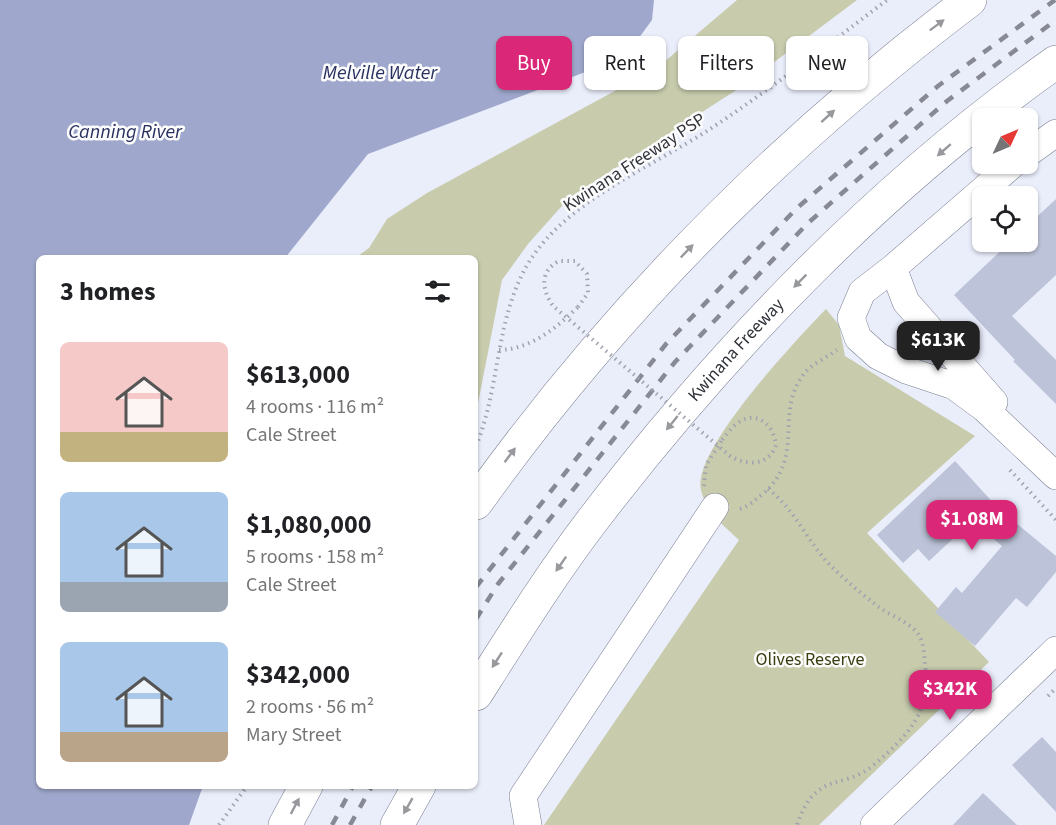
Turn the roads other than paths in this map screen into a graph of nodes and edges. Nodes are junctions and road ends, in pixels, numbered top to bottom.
1 (970, 0) edge
2 (1056, 62) edge
3 (1056, 133) edge
4 (1038, 146) edge
5 (1001, 174) edge
6 (893, 268) junction
7 (1031, 450) junction
8 (1056, 476) edge
9 (478, 500) edge
10 (715, 507) road end
11 (1056, 650) edge
12 (478, 691) edge
13 (304, 789) edge
14 (417, 789) edge
15 (285, 825) edge
16 (397, 825) edge
17 (528, 825) edge
18 (874, 825) edge

9 -> 1 highway
2 -> 12 highway, Kwinana Freeway
3 - 4 street
5 - 6 street
6 - 7 street
6 - 7 street
7 - 8 street
10 - 17 street
11 - 18 street
15 -> 13 highway
14 -> 16 highway

